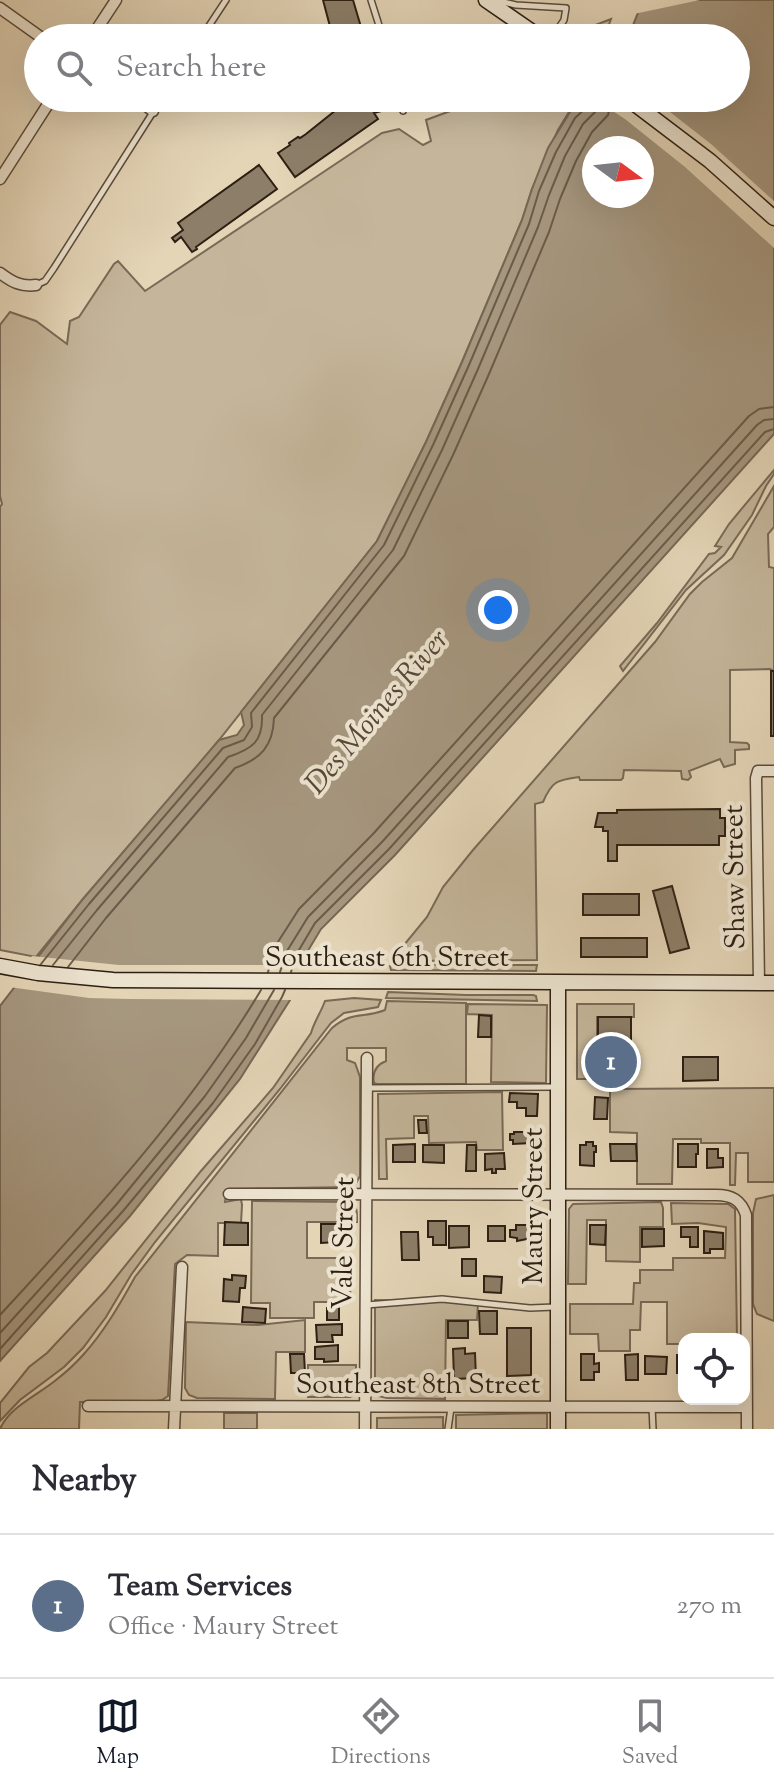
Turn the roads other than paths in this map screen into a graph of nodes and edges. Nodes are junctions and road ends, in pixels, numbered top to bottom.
1 (116, 0) edge
2 (226, 0) edge
3 (371, 0) edge
4 (486, 0) edge
5 (495, 0) edge
6 (3, 8) edge
7 (24, 24) edge
8 (100, 24) edge
9 (210, 24) edge
10 (379, 24) edge
11 (521, 24) edge
12 (561, 24) edge
13 (43, 112) edge
14 (152, 112) edge
15 (645, 112) edge
16 (0, 179) edge
17 (769, 214) edge
18 (0, 273) edge
19 (36, 285) joint
20 (774, 771) edge
21 (0, 966) edge
22 (558, 983) junction
23 (766, 983) edge
24 (367, 1058) dead end
25 (558, 1087) junction
26 (367, 1088) junction
27 (229, 1194) dead end
28 (367, 1194) junction
29 (558, 1195) junction
30 (182, 1267) dead end
31 (365, 1305) junction
32 (558, 1307) junction
33 (88, 1406) dead end
34 (175, 1406) junction
35 (365, 1407) junction
36 (451, 1407) junction
37 (558, 1407) junction
38 (652, 1407) junction
39 (747, 1407) junction
40 (174, 1429) edge
41 (365, 1429) edge
42 (448, 1429) edge
43 (558, 1429) edge
44 (653, 1429) edge
45 (747, 1429) edge

1 - 8 street
2 - 9 lane
3 - 10 lane
4 - 11 main road
5 - 12 lane
6 - 7 street
13 - 16 street
14 - 19 lane
15 - 17 main road
18 - 19 street
20 - 23 street, Shaw Street
21 - 22 main road, Southeast 6th Street
22 - 23 main road, Southeast 6th Street
22 - 25 main road, Maury Street
24 - 26 street, Vale Street
25 - 26 lane
25 - 29 main road, Maury Street
26 - 28 street, Vale Street
27 - 28 street
28 - 29 street
28 - 31 street, Vale Street
29 - 32 main road, Maury Street
29 - 39 street
30 - 34 street
31 - 32 lane
31 - 35 street, Vale Street
32 - 37 main road, Maury Street
33 - 34 street, Southeast 8th Street
34 - 35 street, Southeast 8th Street
34 - 40 street
35 - 36 street, Southeast 8th Street
35 - 41 street, Vale Street
36 - 37 street, Southeast 8th Street
36 - 42 lane
37 - 38 street, Southeast 8th Street
37 - 43 main road, Maury Street
38 - 39 street, Southeast 8th Street
38 - 44 lane
39 - 45 street

